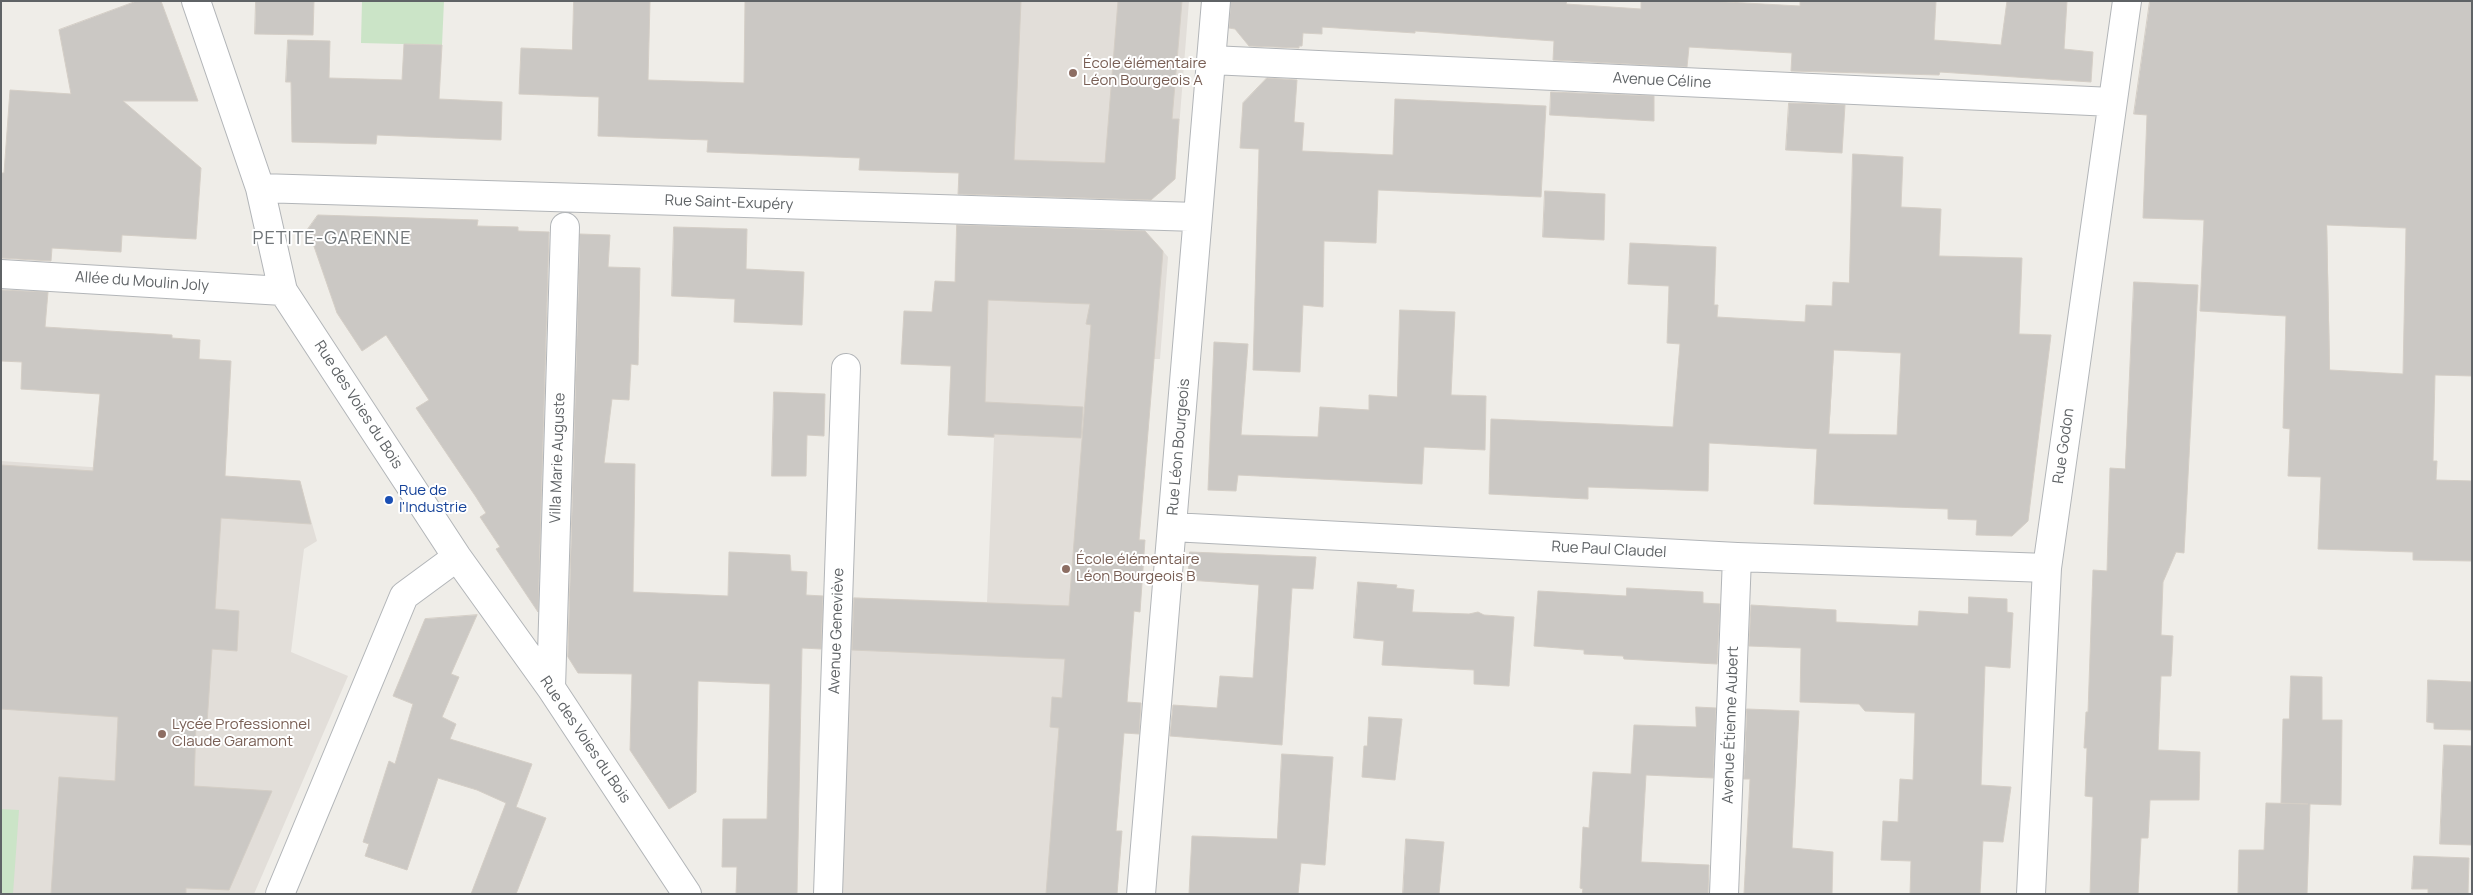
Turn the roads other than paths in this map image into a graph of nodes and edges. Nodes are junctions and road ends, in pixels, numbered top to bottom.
1 (196, 1) edge
2 (1216, 1) edge
3 (2127, 1) edge
4 (1211, 60) junction
5 (2112, 102) junction
6 (260, 188) junction
7 (1197, 217) junction
8 (565, 227) dead end
9 (1, 274) edge
10 (283, 291) junction
11 (846, 368) dead end
12 (1172, 527) junction
13 (458, 557) junction
14 (1737, 557) junction
15 (2047, 568) junction
16 (551, 688) junction
17 (280, 894) edge
18 (687, 894) edge
19 (828, 894) edge
20 (1141, 894) edge
21 (1724, 894) edge
22 (2032, 894) edge

1 - 6 street, Rue des Voies du Bois
2 - 4 street, Rue Léon Bourgeois
3 - 5 street, Rue Godon
4 - 5 street, Avenue Céline
4 - 7 street, Rue Léon Bourgeois
5 - 15 street, Rue Godon
6 - 7 street, Rue Saint-Exupéry
6 - 10 street, Rue des Voies du Bois
7 - 12 street, Rue Léon Bourgeois
8 - 16 street, Villa Marie Auguste
9 - 10 street, Allée du Moulin Joly
10 - 13 street, Rue des Voies du Bois
11 - 19 street, Avenue Geneviève
12 - 14 street, Rue Paul Claudel
12 - 20 street, Rue Léon Bourgeois
13 - 16 street, Rue des Voies du Bois
13 - 17 street
14 - 15 street, Rue Paul Claudel
14 - 21 street, Avenue Étienne Aubert
15 - 22 street, Rue Godon
16 - 18 street, Rue des Voies du Bois

